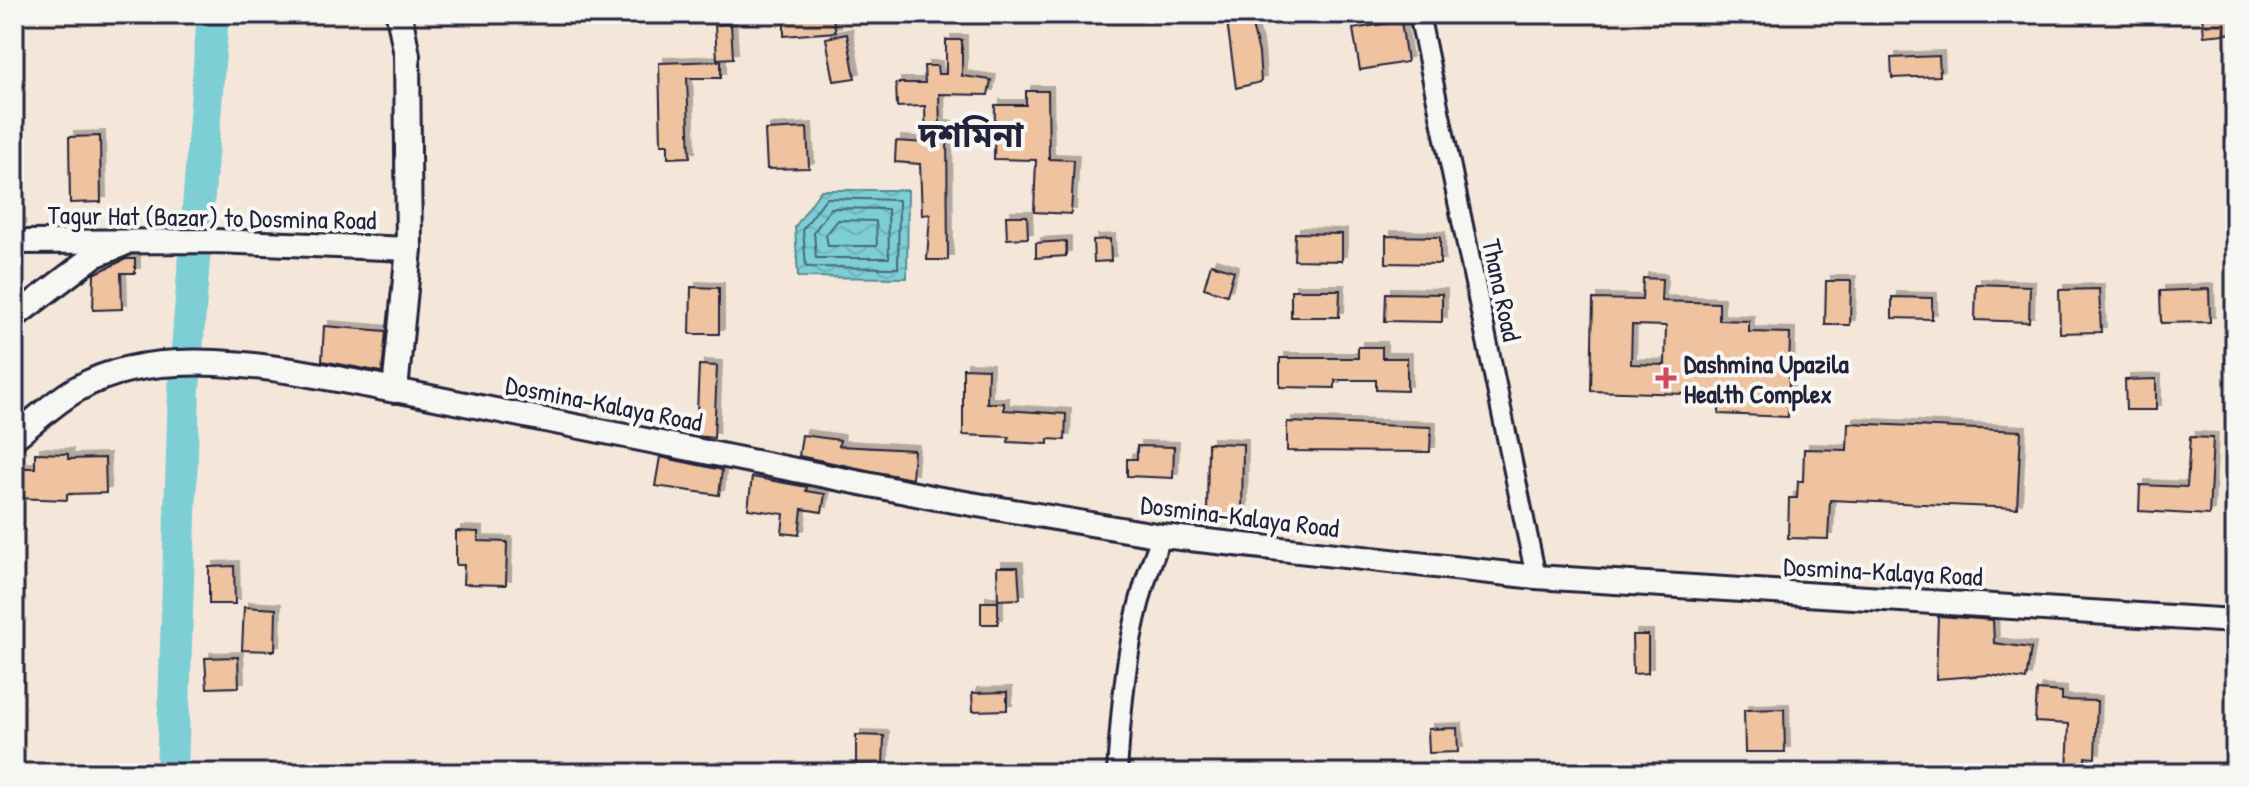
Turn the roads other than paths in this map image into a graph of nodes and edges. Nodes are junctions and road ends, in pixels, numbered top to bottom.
1 (399, 14) edge
2 (1419, 14) edge
3 (136, 240) junction
4 (14, 242) edge
5 (409, 249) junction
6 (14, 317) edge
7 (395, 390) junction
8 (14, 437) edge
9 (1162, 536) junction
10 (1536, 577) junction
11 (2235, 621) edge
12 (1117, 773) edge

1 - 5 main road
2 - 10 street, Thana Road
3 - 4 street, Tagur Hat (Bazar) to Dosmina Road
3 - 5 street, Tagur Hat (Bazar) to Dosmina Road
3 - 6 street
5 - 7 main road
7 - 8 main road, Dosmina-Kalaya Road
7 - 9 street, Dosmina-Kalaya Road
9 - 10 street, Dosmina-Kalaya Road
9 - 12 street
10 - 11 street, Dosmina-Kalaya Road

